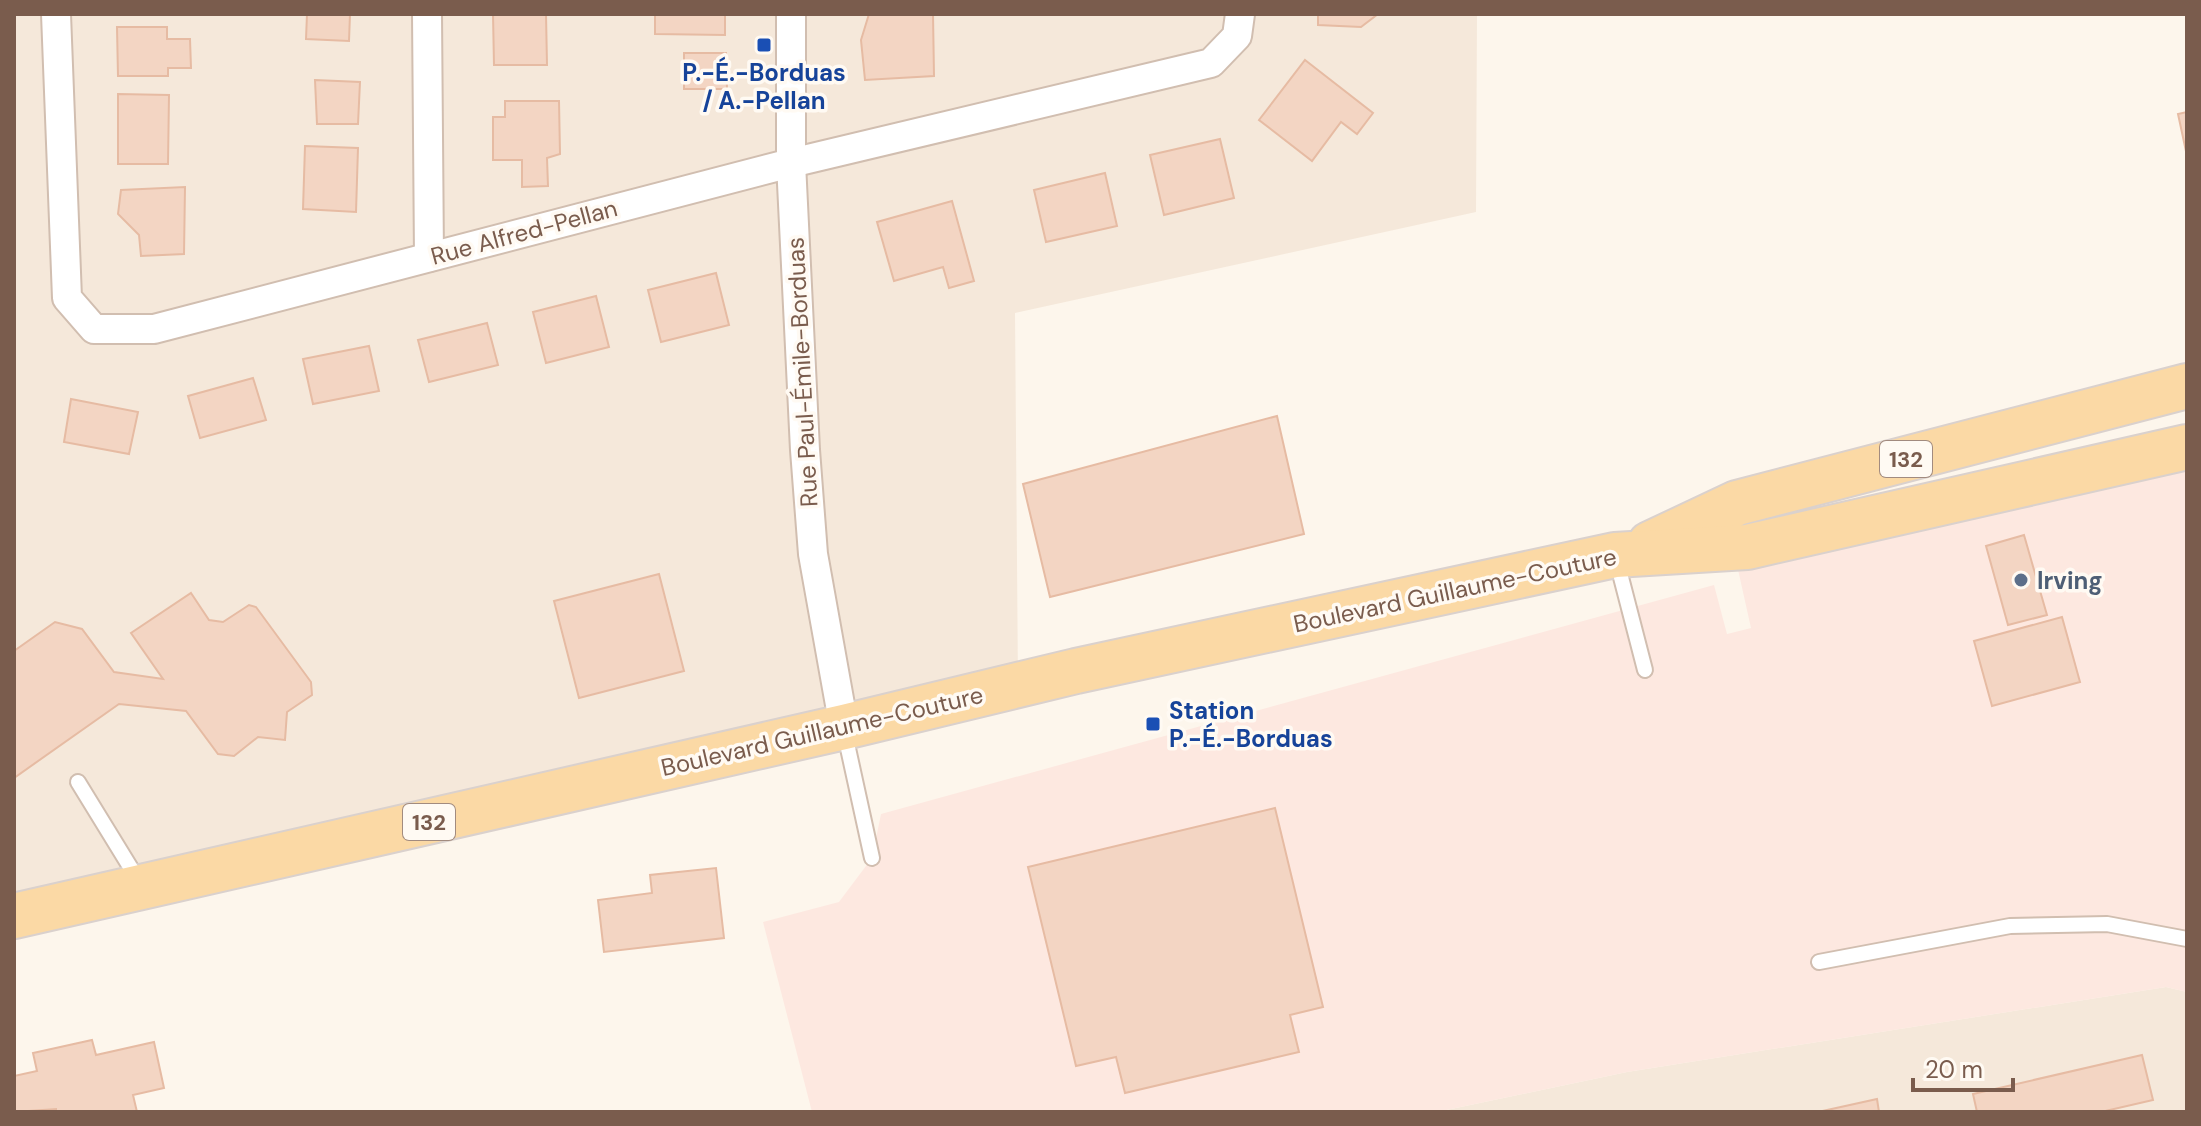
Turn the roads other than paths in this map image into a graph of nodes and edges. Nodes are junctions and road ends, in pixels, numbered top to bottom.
1 (56, 14) edge
2 (427, 14) edge
3 (791, 14) edge
4 (1240, 14) edge
5 (791, 163) junction
6 (429, 257) junction
7 (2187, 386) edge
8 (2187, 447) edge
9 (1624, 554) junction
10 (1645, 670) dead end
11 (844, 727) junction
12 (78, 782) dead end
13 (872, 858) dead end
14 (143, 887) junction
15 (14, 916) edge
16 (2187, 939) edge
17 (1819, 962) dead end

1 - 6 street, Rue Alfred-Pellan
2 - 6 street
3 - 5 street, Rue Paul-Émile-Borduas
4 - 5 street, Rue Alfred-Pellan
5 - 6 street, Rue Alfred-Pellan
5 - 11 street, Rue Paul-Émile-Borduas
7 - 9 main road, Boulevard Guillaume-Couture / 132
8 - 9 main road, Boulevard Guillaume-Couture / 132
9 - 10 lane
9 - 11 main road, Boulevard Guillaume-Couture / 132
11 - 13 lane
11 - 14 main road, Boulevard Guillaume-Couture / 132
12 - 14 lane
14 - 15 main road, Boulevard Guillaume-Couture / 132
16 - 17 lane

